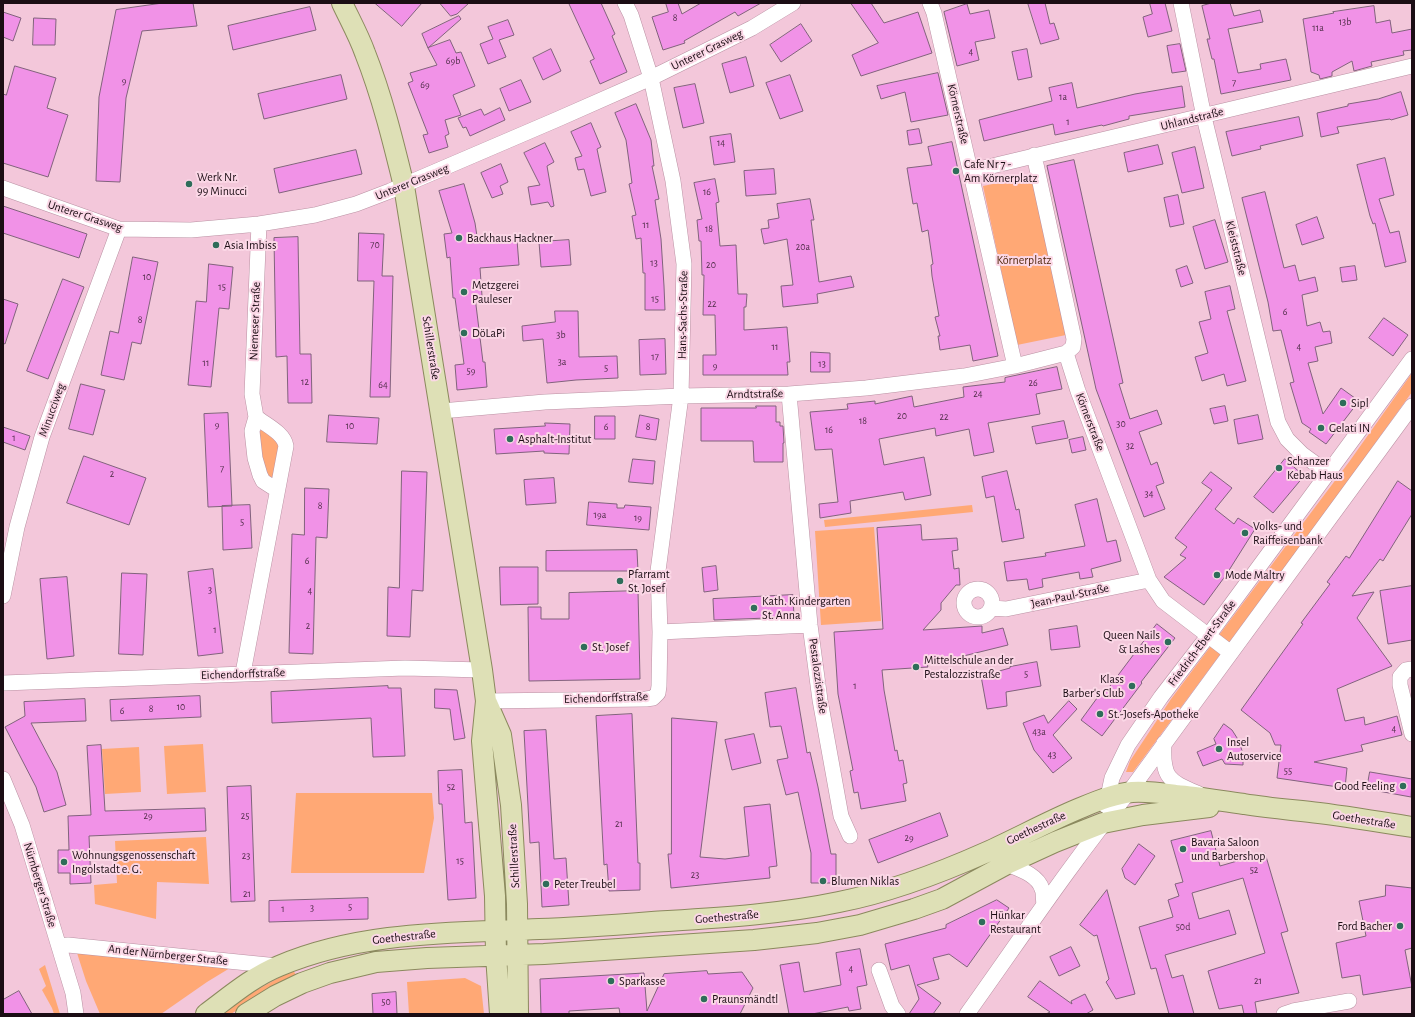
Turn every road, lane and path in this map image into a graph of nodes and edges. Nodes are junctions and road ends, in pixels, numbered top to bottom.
1 (342, 3) edge
2 (625, 3) edge
3 (793, 3) edge
4 (930, 3) edge
5 (1181, 3) edge
6 (1412, 66) edge
7 (651, 78) junction
8 (1204, 117) junction
9 (1034, 155) junction
10 (971, 171) junction
11 (404, 186) junction
12 (3, 188) edge
13 (259, 224) junction
14 (119, 229) junction
15 (1066, 353) junction
16 (1412, 359) edge
17 (1015, 366) junction
18 (789, 394) junction
19 (681, 396) junction
20 (1412, 406) edge
21 (441, 411) junction
22 (256, 417) junction
23 (1328, 473) junction
24 (277, 490) junction
25 (1149, 580) junction
26 (3, 596) edge
27 (992, 608) dead end
28 (810, 625) junction
29 (660, 632) junction
30 (1208, 636) junction
31 (1231, 653) junction
32 (1412, 669) edge
33 (482, 670) junction
34 (243, 673) junction
35 (3, 683) edge
36 (486, 701) junction
37 (1412, 734) edge
38 (1164, 743) junction
39 (3, 779) edge
40 (1129, 792) junction
41 (1108, 797) junction
42 (1209, 799) junction
43 (1244, 804) junction
44 (1104, 823) junction
45 (1412, 827) edge
46 (850, 836) dead end
47 (1007, 864) junction
48 (1044, 905) junction
49 (496, 930) junction
50 (517, 930) junction
51 (59, 946) junction
52 (518, 954) junction
53 (496, 955) junction
54 (278, 966) junction
55 (879, 970) dead end
56 (73, 993) junction
57 (1349, 1000) dead end
58 (76, 1014) edge
59 (86, 1014) edge
60 (206, 1014) edge
61 (246, 1014) edge
62 (500, 1014) edge
63 (518, 1014) edge
64 (898, 1014) edge
65 (967, 1014) edge
66 (1284, 1014) edge

1 - 11 main road, Schillerstraße
2 - 7 street, Hans-Sachs-Straße
3 - 7 street, Unterer Grasweg
4 - 10 street, Körnerstraße
5 - 8 street, Kleiststraße
6 - 8 street, Uhlandstraße
7 - 11 street, Unterer Grasweg
7 - 19 street, Hans-Sachs-Straße
8 - 9 street, Uhlandstraße
8 - 23 street, Kleiststraße
9 - 10 street, Uhlandstraße
9 - 15 street
10 - 17 street, Körnerstraße
11 - 13 street, Unterer Grasweg
11 - 21 main road, Schillerstraße
12 - 14 street, Unterer Grasweg
13 - 14 street, Unterer Grasweg
13 - 22 street, Niemeser Straße
14 - 26 street, Minucciweg
15 - 17 street, Arndtstraße
15 - 25 street, Körnerstraße
16 - 23 street, Friedrich-Ebert-Straße
17 - 18 street, Arndtstraße
18 - 19 street, Arndtstraße
18 - 28 street, Pestalozzistraße
19 - 21 street, Arndtstraße
19 - 29 street, Hans-Sachs-Straße
20 - 31 street, Friedrich-Ebert-Straße
21 - 33 main road, Schillerstraße
22 - 24 street, Niemeser Straße
22 - 24 street
23 - 30 street, Friedrich-Ebert-Straße
24 - 34 street
25 - 27 street, Jean-Paul-Straße
25 - 30 street, Körnerstraße
28 - 29 street
28 - 46 street, Pestalozzistraße
29 - 36 street, Eichendorffstraße
30 - 31 street, Körnerstraße
30 - 41 street, Friedrich-Ebert-Straße
31 - 38 street, Friedrich-Ebert-Straße
32 - 37 street
33 - 34 street, Eichendorffstraße
33 - 36 main road, Schillerstraße
34 - 35 street, Eichendorffstraße
36 - 49 main road, Schillerstraße
36 - 50 main road, Schillerstraße
38 - 40 street, Friedrich-Ebert-Straße
38 - 42 street
39 - 51 street, Nürnberger Straße
40 - 41 main road, Goethestraße
40 - 42 main road, Goethestraße
40 - 44 street, Friedrich-Ebert-Straße
41 - 44 street, Friedrich-Ebert-Straße
41 - 50 main road, Goethestraße
42 - 43 main road, Goethestraße
43 - 44 main road, Goethestraße
43 - 45 main road, Goethestraße
44 - 47 main road, Goethestraße
44 - 48 street, Friedrich-Ebert-Straße
47 - 48 street
47 - 52 main road, Goethestraße
48 - 65 street, Friedrich-Ebert-Straße
49 - 50 main road, Goethestraße
49 - 53 main road, Schillerstraße
49 - 54 main road, Goethestraße
50 - 52 main road, Schillerstraße
51 - 54 street, An der Nürnberger Straße
51 - 56 street, Nürnberger Straße
52 - 53 main road, Goethestraße
52 - 63 main road, Schillerstraße
53 - 61 main road, Goethestraße
53 - 62 main road, Schillerstraße
54 - 60 main road, Goethestraße
55 - 64 street
56 - 58 street, Nürnberger Straße
56 - 59 street, Nürnberger Straße
57 - 66 street

